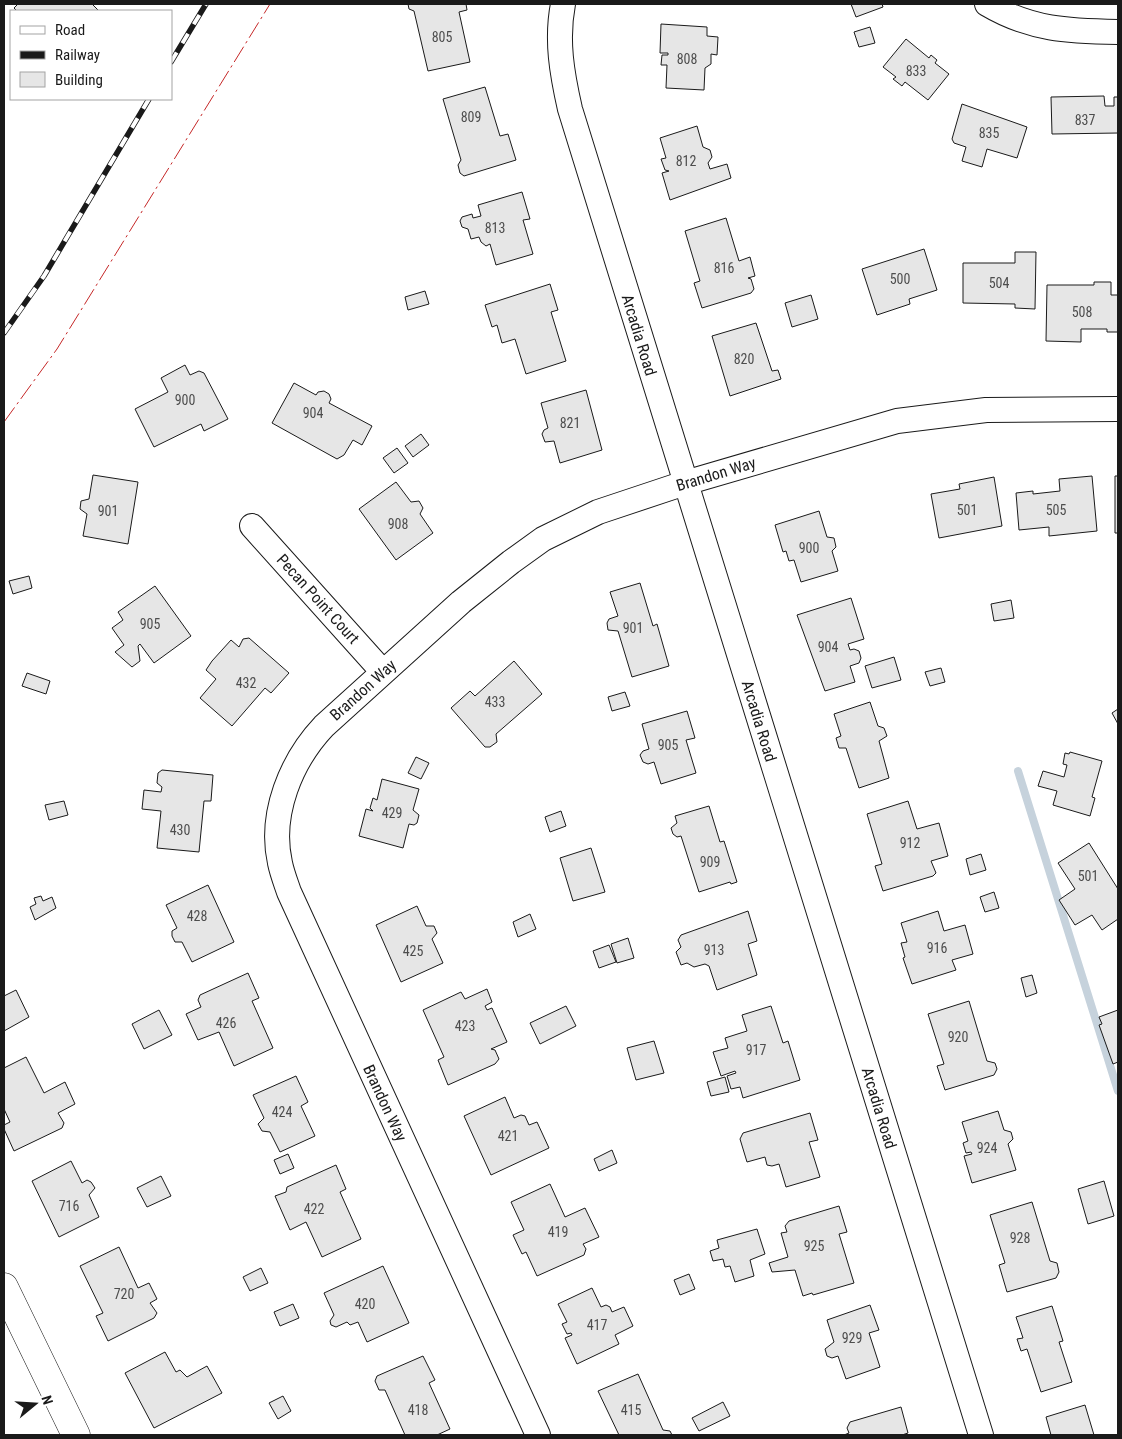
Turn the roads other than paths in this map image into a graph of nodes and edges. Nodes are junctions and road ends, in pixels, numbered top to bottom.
1 (562, 4) edge
2 (987, 4) edge
3 (1118, 32) edge
4 (1118, 409) edge
5 (685, 483) junction
6 (252, 526) dead end
7 (383, 672) junction
8 (4, 1287) edge
9 (76, 1435) edge
10 (538, 1435) edge
11 (981, 1435) edge

1 - 5 street, Arcadia Road
2 - 3 street
4 - 5 street, Brandon Way
5 - 7 street, Brandon Way
5 - 11 street, Arcadia Road
6 - 7 street, Pecan Point Court
7 - 10 street, Brandon Way
8 - 9 street

